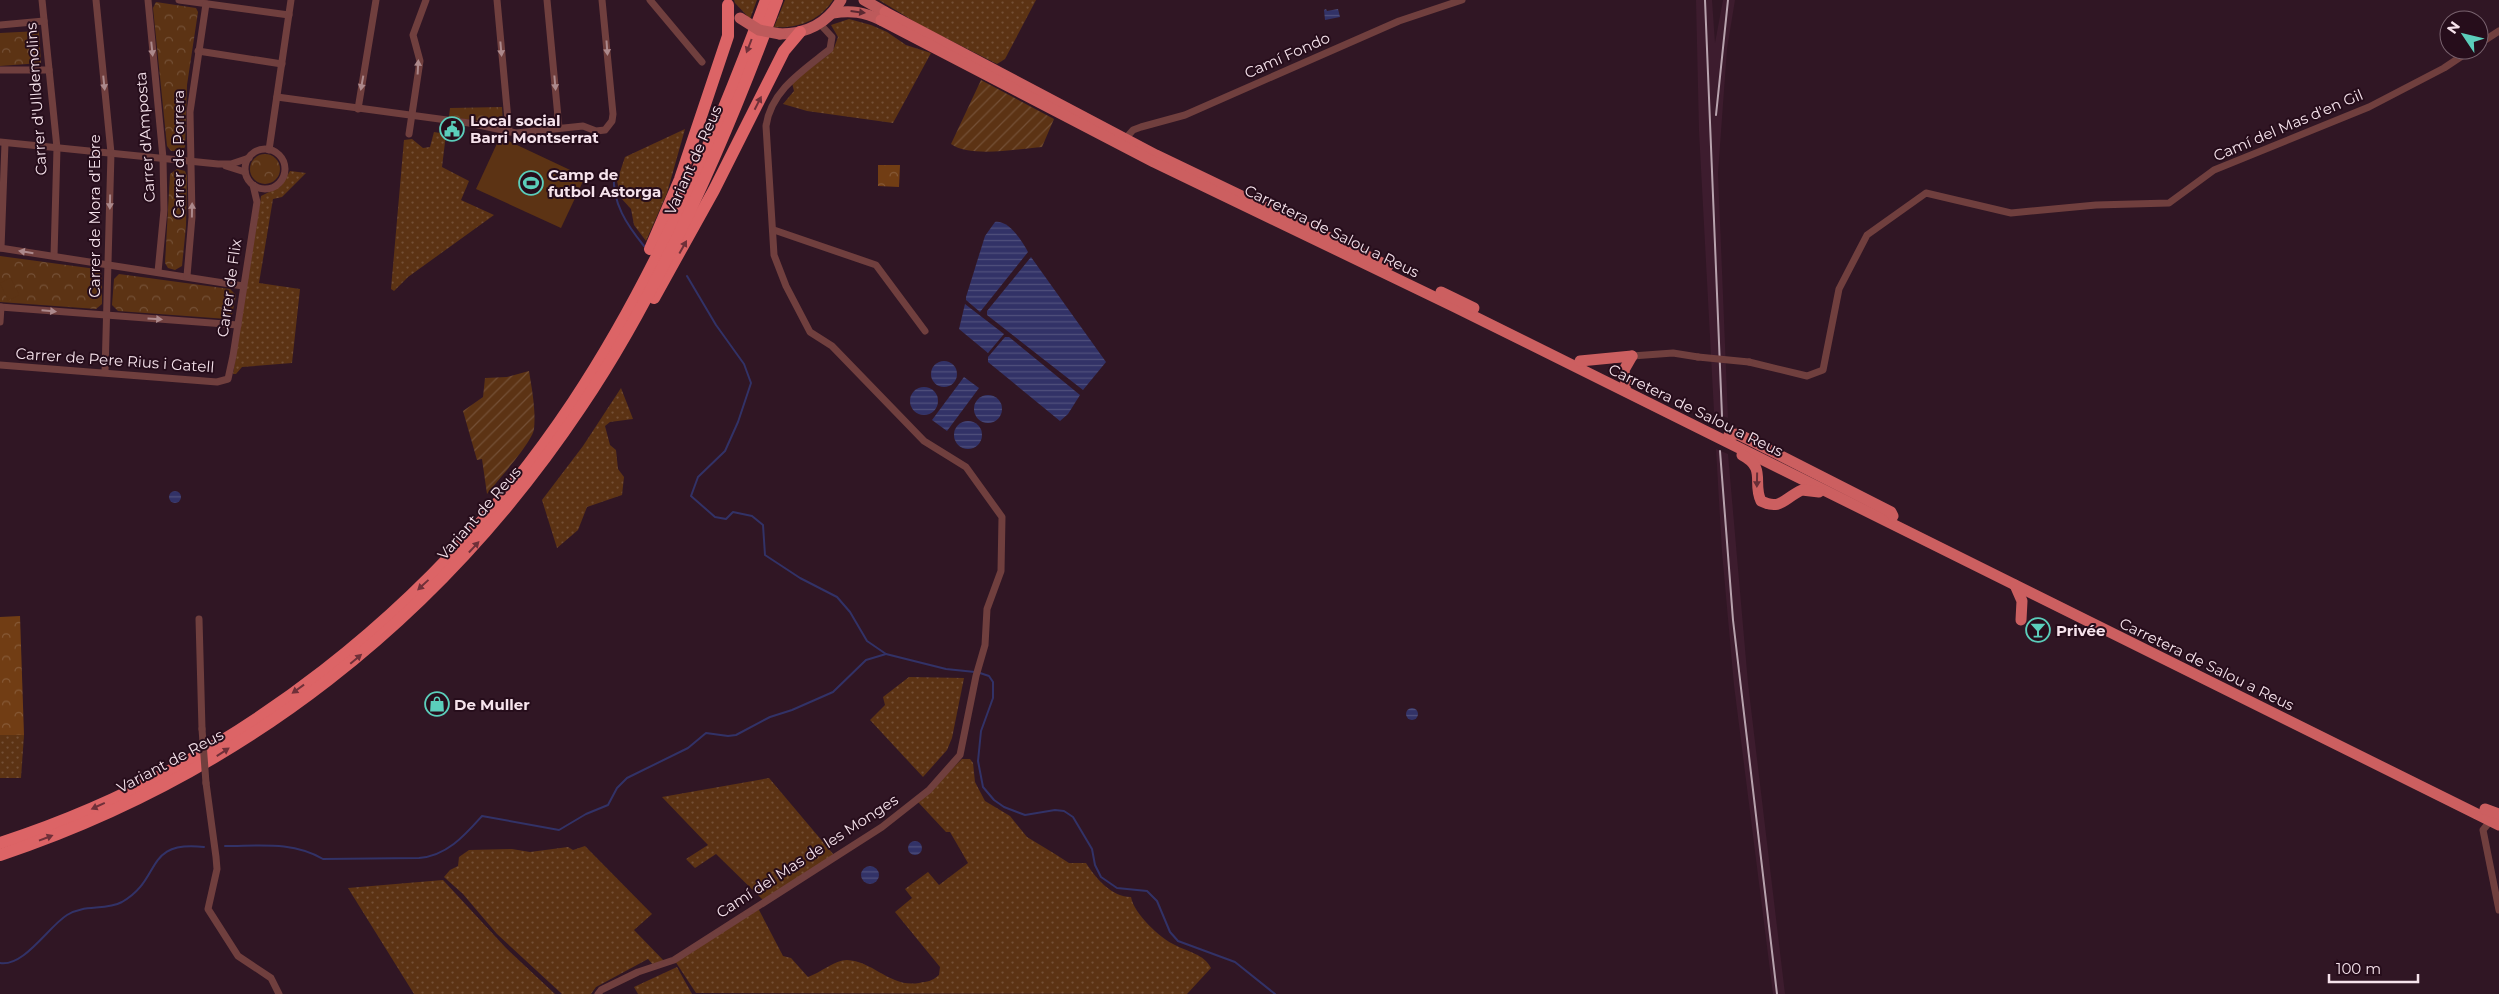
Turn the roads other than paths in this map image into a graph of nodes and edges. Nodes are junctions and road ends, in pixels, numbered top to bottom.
1 (42, 0) edge
2 (96, 0) edge
3 (148, 0) edge
4 (179, 0) edge
5 (290, 0) edge
6 (376, 0) edge
7 (426, 0) edge
8 (497, 0) edge
9 (547, 0) edge
10 (602, 0) edge
11 (650, 0) edge
12 (766, 0) edge
13 (777, 0) edge
14 (841, 0) edge
15 (864, 0) edge
16 (1462, 0) edge
17 (727, 3) edge
18 (206, 4) junction
19 (832, 13) junction
20 (289, 15) junction
21 (883, 16) junction
22 (44, 21) junction
23 (820, 24) junction
24 (0, 25) edge
25 (800, 32) junction
26 (198, 51) junction
27 (2456, 60) edge
28 (702, 62) dead end
29 (282, 64) junction
30 (0, 70) edge
31 (49, 70) junction
32 (277, 96) junction
33 (358, 109) junction
34 (412, 115) junction
35 (558, 128) junction
36 (509, 131) junction
37 (409, 134) dead end
38 (1126, 138) junction
39 (3, 143) edge
40 (57, 148) junction
41 (269, 150) junction
42 (111, 153) junction
43 (163, 158) junction
44 (249, 158) junction
45 (192, 160) junction
46 (218, 164) junction
47 (246, 172) junction
48 (253, 185) junction
49 (264, 190) junction
50 (257, 202) junction
51 (774, 230) junction
52 (0, 248) edge
53 (54, 256) junction
54 (108, 264) junction
55 (158, 272) junction
56 (187, 276) junction
57 (243, 286) junction
58 (0, 307) edge
59 (107, 316) junction
60 (0, 322) edge
61 (238, 325) junction
62 (924, 331) dead end
63 (1632, 356) junction
64 (1580, 361) junction
65 (0, 365) edge
66 (105, 372) junction
67 (228, 379) joint
68 (1626, 385) junction
69 (592, 390) junction
70 (1637, 397) junction
71 (539, 450) junction
72 (1827, 492) junction
73 (2015, 585) junction
74 (2048, 602) junction
75 (199, 620) dead end
76 (2409, 780) junction
77 (2499, 815) edge
78 (2487, 825) junction
79 (2499, 825) edge
80 (2499, 831) edge
81 (0, 843) edge
82 (0, 855) edge
83 (2499, 910) edge
84 (280, 994) edge
85 (598, 994) edge

1 - 22 street, Carrer d'Ulldemolins
2 -> 42 street, Carrer de Mora d'Ebre
3 -> 43 street, Carrer d'Amposta
4 - 18 street
5 - 20 street
6 -> 33 street
34 -> 7 street
8 -> 36 street
9 -> 35 street
10 -> 35 street
11 - 28 street
12 -> 71 highway, Variant de Reus
13 - 69 highway, Variant de Reus
14 - 19 main road
15 - 21 main road
16 - 38 street, Camí Fondo
17 - 25 main road, bridge
17 - 71 highway
18 - 20 street
18 - 26 street, Carrer de Porrera
19 -> 21 main road
19 - 23 main road
20 - 29 street
21 - 38 highway
21 - 70 highway, Carretera de Salou a Reus
22 - 24 street
22 - 31 street, Carrer d'Ulldemolins
23 - 25 main road
23 - 51 street, Camí del Mas de les Monges
69 -> 25 highway
26 - 29 street
26 - 45 street, Carrer de Porrera
27 - 63 street, Camí del Mas d'en Gil, bridge
29 - 32 street
30 - 31 street
31 - 40 street, Carrer d'Ulldemolins
32 - 33 street
32 - 41 street
33 - 34 street
34 - 36 street
34 - 37 street
35 - 36 street
38 - 64 highway
39 - 40 street
39 - 52 street
40 - 42 street
40 - 53 street, Carrer d'Ulldemolins
41 - 44 street
41 - 49 street
42 - 43 street
42 -> 54 street, Carrer de Mora d'Ebre
43 - 45 street
43 - 55 street, Carrer d'Amposta
44 - 46 street
44 - 47 street
45 - 46 street
56 -> 45 street, Carrer de Porrera
46 - 47 street
47 - 48 street
48 - 49 street
48 - 50 street, Carrer de Flix
49 - 50 street, Carrer de Flix
50 - 57 street, Carrer de Flix
51 - 62 street
51 - 85 street, Camí del Mas de les Monges
53 -> 52 street
53 - 54 street
54 - 55 street
54 - 59 street, Carrer de Mora d'Ebre
55 - 56 street
56 - 57 street
57 - 61 street, Carrer de Flix
58 -> 59 street
58 - 60 street
59 -> 61 street
59 - 66 street, Carrer de Mora d'Ebre
61 - 67 street, Carrer de Flix
63 - 64 highway
63 - 68 highway
64 - 68 highway
65 - 66 street, Carrer de Pere Rius i Gatell
66 - 67 street, Carrer de Pere Rius i Gatell
68 - 77 highway
82 -> 69 highway, Variant de Reus
70 - 72 highway, Carretera de Salou a Reus
70 -> 72 highway
71 -> 81 highway, Variant de Reus
72 - 73 highway, Carretera de Salou a Reus
73 - 74 highway, Carretera de Salou a Reus
73 - 74 highway
74 - 76 highway, Carretera de Salou a Reus
75 - 84 street, bridge
76 - 78 highway
76 - 79 highway, Carretera de Salou a Reus
78 - 80 highway
78 - 83 street

